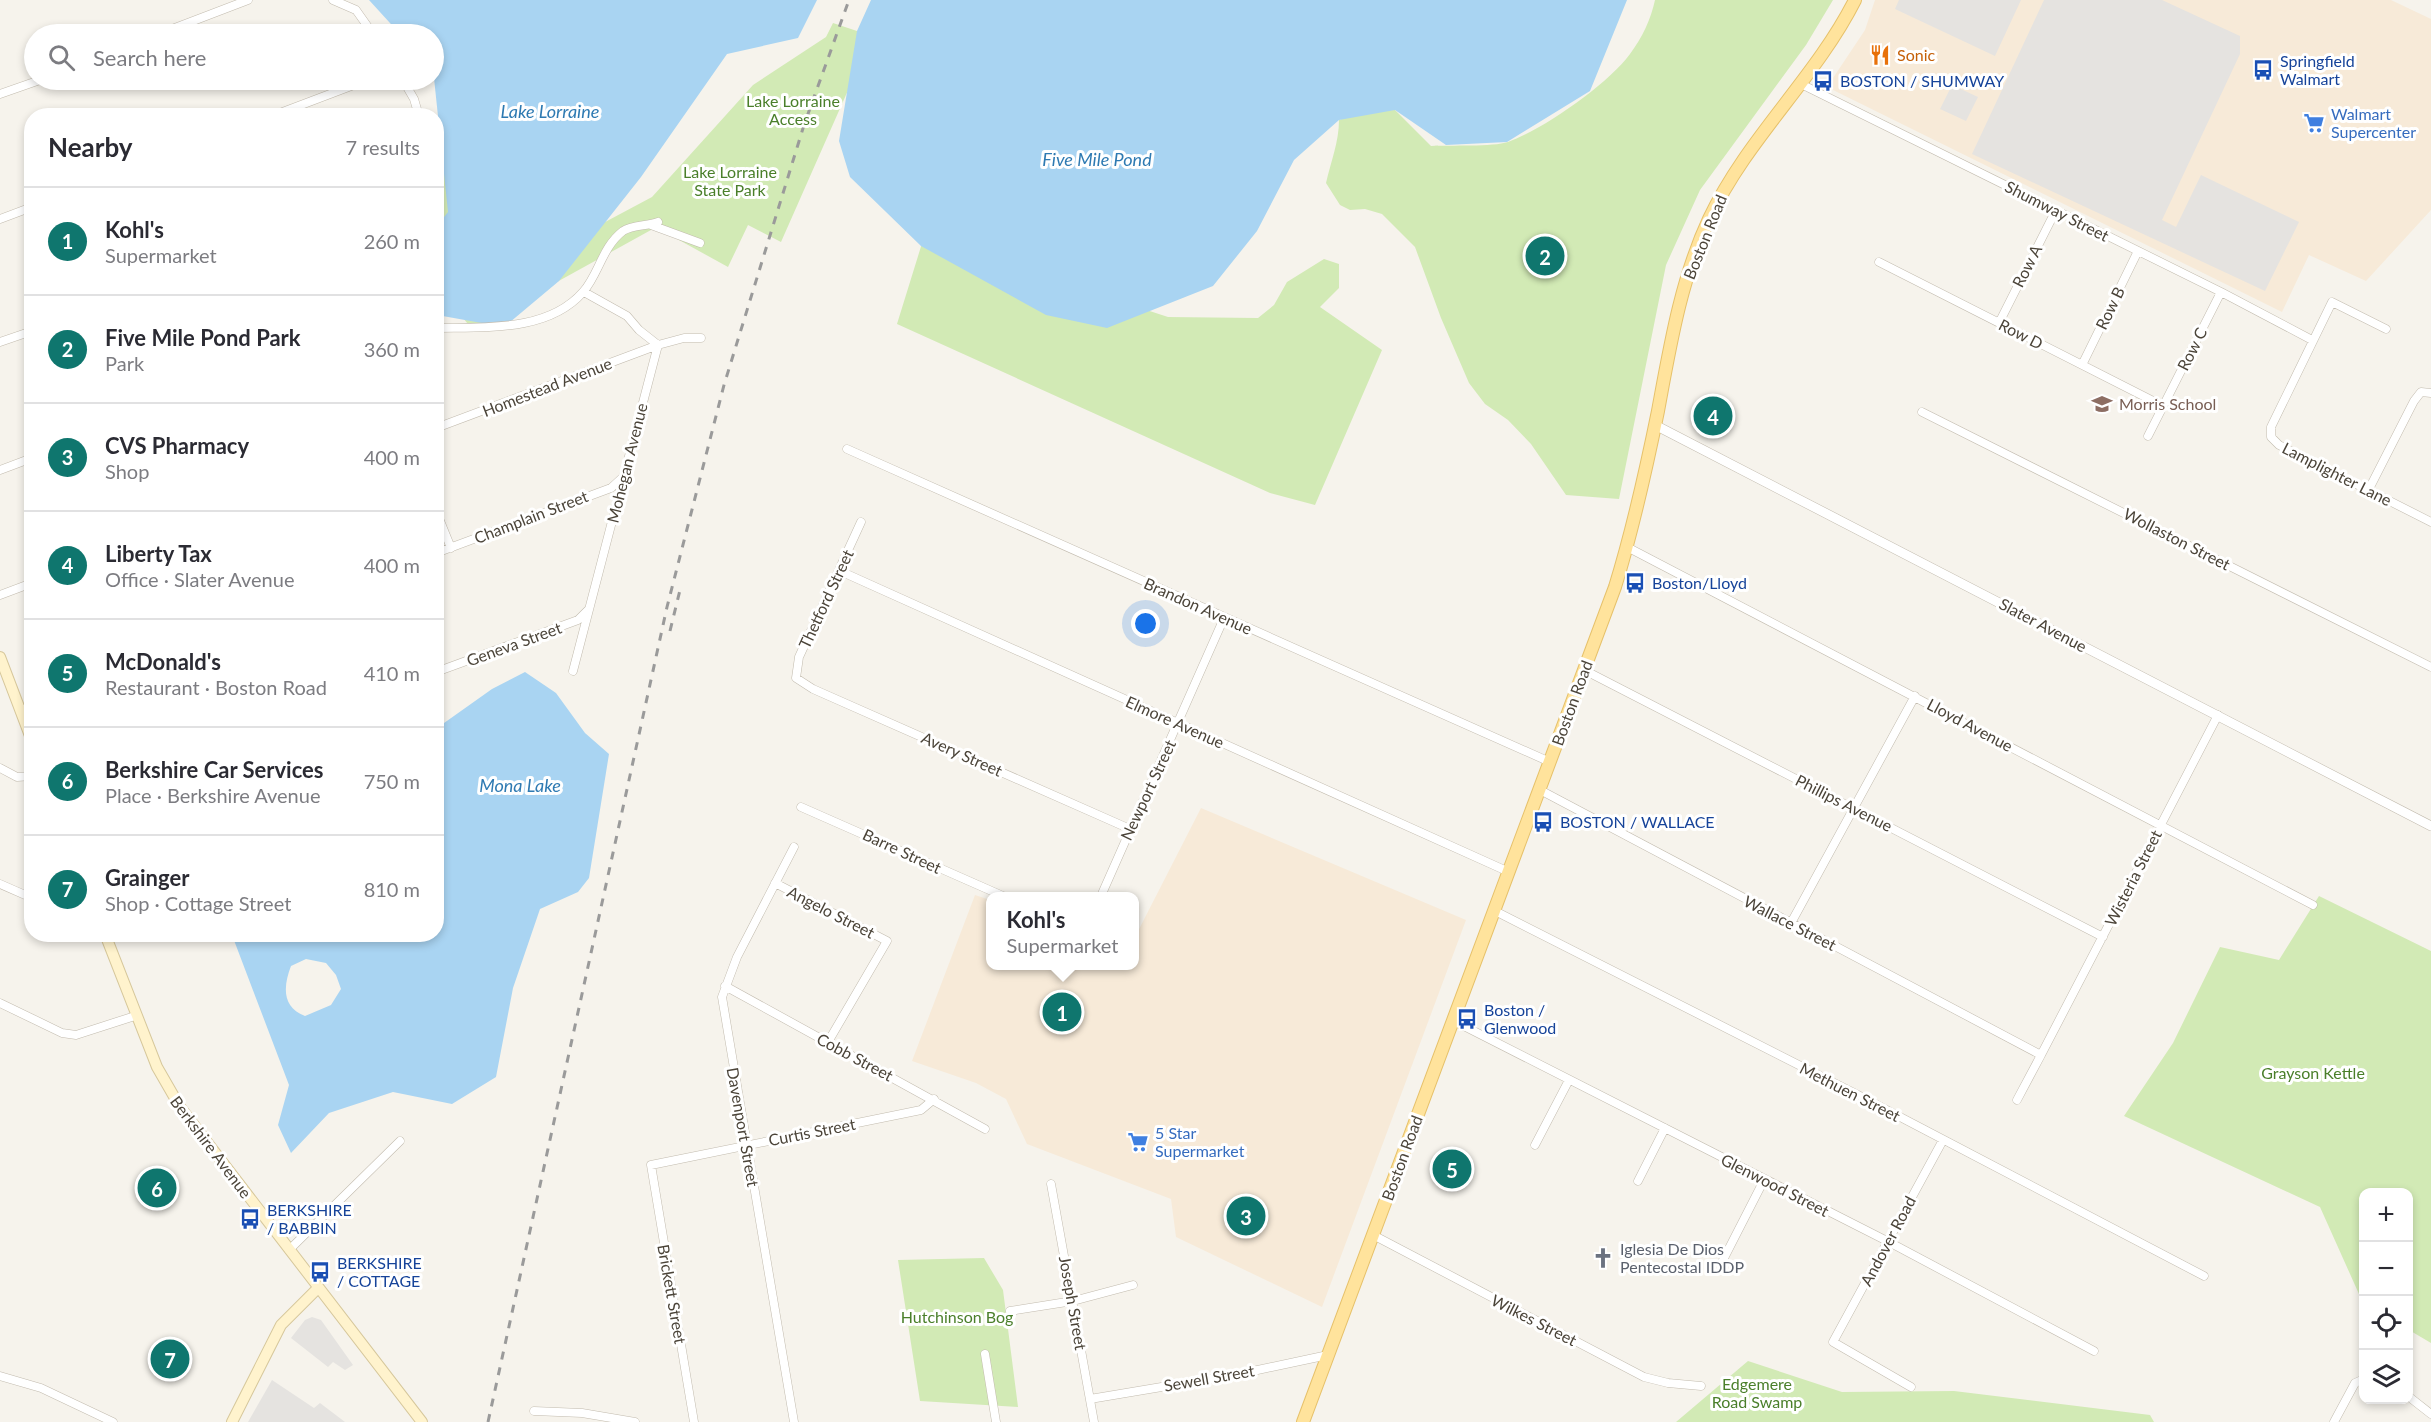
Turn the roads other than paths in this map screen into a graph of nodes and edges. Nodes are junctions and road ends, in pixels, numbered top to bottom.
1 (248, 0) edge
2 (333, 0) edge
3 (1855, 0) edge
4 (185, 24) edge
5 (366, 24) edge
6 (1801, 84) junction
7 (24, 86) edge
8 (341, 90) edge
9 (409, 90) edge
10 (0, 94) edge
11 (293, 108) edge
12 (417, 108) edge
13 (24, 210) edge
14 (2056, 210) junction
15 (0, 219) edge
16 (700, 243) dead end
17 (2138, 251) junction
18 (1879, 262) dead end
19 (584, 292) junction
20 (2222, 292) junction
21 (1999, 323) junction
22 (444, 328) edge
23 (2386, 329) dead end
24 (24, 334) edge
25 (701, 338) dead end
26 (2313, 340) junction
27 (0, 342) edge
28 (658, 345) junction
29 (2082, 365) junction
30 (2431, 393) edge
31 (2163, 406) junction
32 (1922, 412) dead end
33 (444, 425) edge
34 (1655, 425) junction
35 (2148, 436) dead end
36 (847, 448) dead end
37 (24, 461) edge
38 (0, 470) edge
39 (623, 477) junction
40 (2368, 491) junction
41 (861, 522) dead end
42 (2431, 522) edge
43 (444, 531) edge
44 (1627, 547) junction
45 (451, 548) junction
46 (444, 550) edge
47 (840, 571) junction
48 (24, 586) edge
49 (0, 595) edge
50 (588, 610) junction
51 (1224, 618) junction
52 (0, 657) edge
53 (2431, 667) edge
54 (444, 669) edge
55 (573, 670) dead end
56 (1584, 670) junction
57 (796, 678) joint
58 (1915, 696) junction
59 (24, 705) edge
60 (2218, 715) junction
61 (1179, 723) junction
62 (1550, 762) junction
63 (0, 768) edge
64 (24, 776) edge
65 (1540, 790) junction
66 (801, 807) dead end
67 (1853, 807) junction
68 (2160, 825) junction
69 (2431, 826) edge
70 (1130, 829) junction
71 (794, 847) dead end
72 (1509, 872) junction
73 (775, 883) junction
74 (0, 884) edge
75 (992, 892) edge
76 (1103, 892) edge
77 (24, 894) edge
78 (2313, 904) dead end
79 (1495, 910) junction
80 (1791, 923) junction
81 (2103, 937) junction
82 (108, 942) edge
83 (725, 986) junction
84 (0, 1003) edge
85 (135, 1016) junction
86 (1454, 1021) junction
87 (828, 1042) junction
88 (2041, 1055) junction
89 (1569, 1080) junction
90 (934, 1099) junction
91 (2017, 1100) dead end
92 (1665, 1128) junction
93 (985, 1129) dead end
94 (1943, 1140) junction
95 (400, 1141) dead end
96 (746, 1145) junction
97 (1535, 1145) dead end
98 (651, 1165) joint
99 (1764, 1180) junction
100 (1638, 1181) dead end
101 (1051, 1184) dead end
102 (1373, 1235) junction
103 (1887, 1241) junction
104 (289, 1250) junction
105 (1722, 1262) dead end
106 (2204, 1275) dead end
107 (1133, 1285) dead end
108 (318, 1288) junction
109 (1073, 1301) junction
110 (1010, 1311) dead end
111 (2094, 1351) dead end
112 (985, 1354) dead end
113 (1328, 1355) junction
114 (0, 1376) edge
115 (2359, 1381) edge
116 (1701, 1386) dead end
117 (1911, 1387) dead end
118 (2413, 1399) edge
119 (1090, 1400) junction
120 (534, 1411) dead end
121 (2431, 1414) edge
122 (113, 1422) edge
123 (232, 1422) edge
124 (422, 1422) edge
125 (635, 1422) edge
126 (694, 1422) edge
127 (794, 1422) edge
128 (996, 1422) edge
129 (1094, 1422) edge
130 (1303, 1422) edge
131 (2334, 1422) edge

1 - 4 street
2 - 5 street
3 - 6 main road, Boston Road
6 - 14 street, Shumway Street
6 - 34 main road, Boston Road
7 - 10 street
8 - 11 street
9 - 12 street
13 - 15 street
14 - 17 street, Shumway Street
14 - 21 street, Row A
16 - 19 street
17 - 20 street, Shumway Street
17 - 29 street, Row B
18 - 21 street, Row D
19 - 22 street
19 - 28 street
20 - 26 street, Shumway Street
20 - 31 street, Row C
21 - 29 street, Row D
23 - 26 street, Lamplighter Lane
24 - 27 street
25 - 28 street, Homestead Avenue
26 - 40 street, Lamplighter Lane
28 - 33 street, Homestead Avenue
28 - 39 street, Mohegan Avenue
29 - 31 street, Row D
30 - 40 street
31 - 35 street, Row C
32 - 53 street, Wollaston Street
34 - 44 main road, Boston Road
34 - 60 street, Slater Avenue
36 - 51 street, Brandon Avenue
37 - 38 street
39 - 45 street, Champlain Street
39 - 50 street, Mohegan Avenue
40 - 42 street, Lamplighter Lane
41 - 47 street, Thetford Street
43 - 45 street
44 - 56 main road, Boston Road
44 - 58 street, Lloyd Avenue
45 - 46 street, Champlain Street
47 - 57 street, Thetford Street
47 - 61 street, Elmore Avenue
48 - 49 street
50 - 54 street, Geneva Street
50 - 55 street, Mohegan Avenue
51 - 61 street, Newport Street
51 - 62 street, Brandon Avenue
52 - 59 main road
56 - 62 main road, Boston Road
56 - 67 street, Phillips Avenue
57 - 70 street, Avery Street
58 - 67 street
58 - 68 street, Lloyd Avenue
60 - 68 street, Wisteria Street
60 - 69 street, Slater Avenue
61 - 70 street, Newport Street
61 - 72 street, Elmore Avenue
62 - 65 main road, Boston Road
63 - 64 street
65 - 72 main road, Boston Road
65 - 80 street, Wallace Street
66 - 75 street, Barre Street
67 - 80 street
67 - 81 street, Phillips Avenue
68 - 78 street, Lloyd Avenue
68 - 81 street, Wisteria Street
70 - 76 street, Newport Street
71 - 73 street, Davenport Street
72 - 79 main road, Boston Road
73 - 83 street, Davenport Street
73 - 87 street, Angelo Street
74 - 77 street
79 - 86 main road, Boston Road
79 - 94 street, Methuen Street
80 - 88 street, Wallace Street
81 - 88 street, Wisteria Street
82 - 85 main road, Berkshire Avenue
83 - 87 street, Cobb Street
83 - 96 street, Davenport Street
84 - 85 street
85 - 104 main road, Berkshire Avenue
86 - 89 street, Glenwood Street
86 - 102 main road, Boston Road
87 - 90 street, Cobb Street
88 - 91 street
89 - 92 street, Glenwood Street
89 - 97 street
90 - 93 street, Cobb Street
90 - 96 street, Curtis Street
92 - 99 street, Glenwood Street
92 - 100 street
94 - 103 street, Andover Road
94 - 106 street, Methuen Street
95 - 104 street
96 - 98 street, Curtis Street
96 - 127 street, Davenport Street
98 - 126 street, Brickett Street
99 - 103 street, Glenwood Street
99 - 105 street
101 - 109 street, Joseph Street
102 - 113 main road, Boston Road
102 - 116 street, Wilkes Street
103 - 111 street, Glenwood Street
103 - 117 street, Andover Road
104 - 108 main road, Berkshire Avenue
107 - 109 street
108 - 123 main road
108 - 124 main road, Berkshire Avenue
109 - 110 street
109 - 119 street, Joseph Street
112 - 128 street
113 - 119 street, Sewell Street
113 - 130 main road, Boston Road
114 - 122 street
115 - 131 street
118 - 121 street
119 - 129 street, Joseph Street
120 - 125 street

